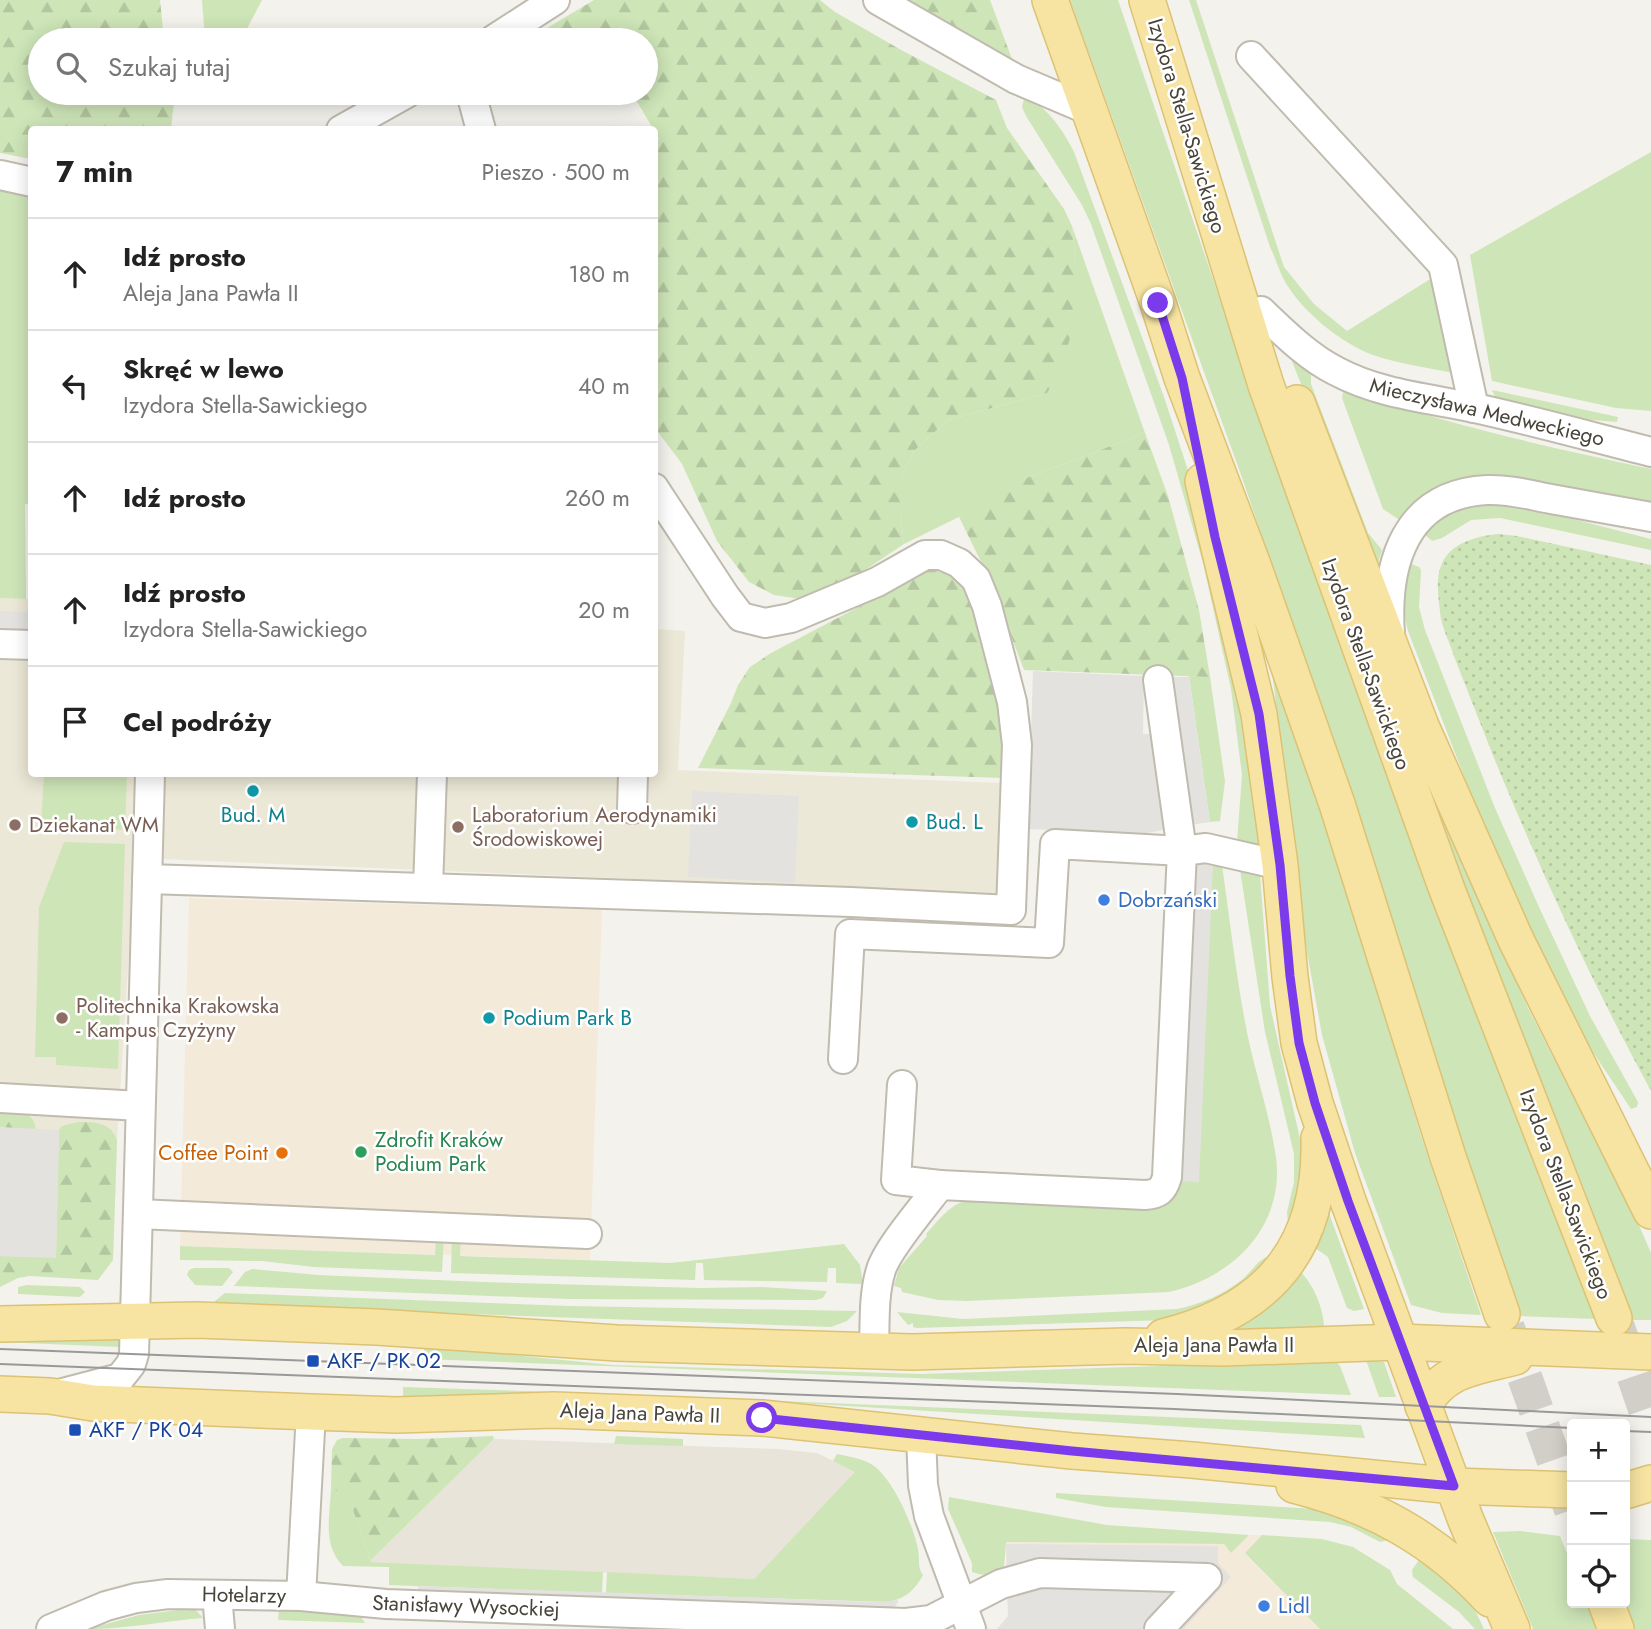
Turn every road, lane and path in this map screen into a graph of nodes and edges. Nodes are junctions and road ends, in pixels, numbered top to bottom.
1 (555, 0) edge
2 (878, 0) edge
3 (1050, 0) edge
4 (1147, 0) edge
5 (512, 28) edge
6 (1251, 56) dead end
7 (386, 105) edge
8 (474, 105) edge
9 (1089, 110) junction
10 (348, 126) edge
11 (480, 126) edge
12 (0, 175) edge
13 (28, 181) edge
14 (1233, 272) junction
15 (1261, 311) junction
16 (1182, 378) junction
17 (1474, 408) junction
18 (1651, 452) edge
19 (658, 494) edge
20 (1651, 517) edge
21 (1391, 643) junction
22 (0, 644) edge
23 (28, 645) edge
24 (1158, 680) dead end
25 (432, 777) edge
26 (633, 777) edge
27 (149, 786) edge
28 (632, 809) dead end
29 (1015, 842) junction
30 (1055, 844) junction
31 (1182, 851) junction
32 (1280, 865) junction
33 (147, 879) junction
34 (428, 888) junction
35 (851, 902) junction
36 (850, 934) junction
37 (843, 1059) dead end
38 (902, 1085) dead end
39 (0, 1098) edge
40 (1315, 1103) junction
41 (140, 1106) junction
42 (940, 1185) junction
43 (1648, 1203) edge
44 (138, 1214) junction
45 (587, 1234) dead end
46 (1502, 1314) tunnel mouth
47 (1614, 1318) tunnel mouth
48 (136, 1321) junction
49 (0, 1324) edge
50 (1399, 1342) junction
51 (1126, 1346) junction
52 (1547, 1348) junction
53 (874, 1352) junction
54 (1651, 1352) edge
55 (0, 1394) edge
56 (50, 1396) junction
57 (1423, 1406) junction
58 (311, 1412) junction
59 (921, 1436) junction
60 (1192, 1460) junction
61 (1651, 1483) edge
62 (1454, 1486) junction
63 (1630, 1489) edge
64 (1567, 1490) edge
65 (1630, 1491) edge
66 (1651, 1493) edge
67 (217, 1595) junction
68 (301, 1596) junction
69 (1608, 1608) edge
70 (966, 1616) edge
71 (384, 1617) edge
72 (535, 1619) edge
73 (1509, 1623) edge
74 (51, 1629) edge
75 (220, 1629) edge
76 (1159, 1629) edge
77 (1616, 1629) edge

1 - 5 street
2 - 9 street
3 - 9 main road
4 - 14 main road, Izydora Stella-Sawickiego
6 - 17 street
7 - 10 street
8 - 11 street
9 - 16 main road
12 - 13 street
14 - 15 main road
14 - 47 main road, Izydora Stella-Sawickiego
15 - 17 street, Mieczysława Medweckiego
15 - 21 main road
16 - 32 main road
16 - 46 main road
17 - 18 street, Mieczysława Medweckiego
19 - 29 street
20 - 21 street
21 - 43 main road
22 - 23 street
24 - 31 street
25 - 34 street
26 - 28 street
27 - 33 street
29 - 30 street
29 - 35 street
30 - 31 street
30 - 36 street
31 - 32 street
31 - 42 street
32 - 40 main road
33 - 34 street
33 - 41 street
34 - 35 street
35 - 36 street
36 - 37 street
38 - 42 street
39 - 41 street
40 - 50 main road
40 - 51 main road
41 - 44 street
42 - 53 street
44 - 45 street
44 - 48 street
48 - 49 main road, Aleja Jana Pawła II
48 - 53 main road, Aleja Jana Pawła II
48 - 56 street
50 - 51 main road, Aleja Jana Pawła II
50 - 52 main road, Aleja Jana Pawła II
50 - 57 main road
51 - 53 main road, Aleja Jana Pawła II
52 - 54 main road, Aleja Jana Pawła II
52 - 57 main road, Aleja Jana Pawła II
55 - 56 main road, Aleja Jana Pawła II
56 - 58 main road, Aleja Jana Pawła II
57 - 62 main road
58 - 59 main road, Aleja Jana Pawła II
58 - 68 street, Hotelarzy
59 - 60 main road, Aleja Jana Pawła II
59 - 70 street
60 - 62 main road, Aleja Jana Pawła II
60 - 73 main road
61 - 63 main road
62 - 64 main road, Aleja Jana Pawła II
62 - 73 main road
65 - 66 main road
67 - 68 street, Hotelarzy
67 - 74 street, Hotelarzy
67 - 75 street
68 - 71 street, Stanisławy Wysockiej
69 - 77 main road
70 - 72 street, Stanisławy Wysockiej
70 - 76 street, Stanisławy Wysockiej
71 - 72 street, Stanisławy Wysockiej

